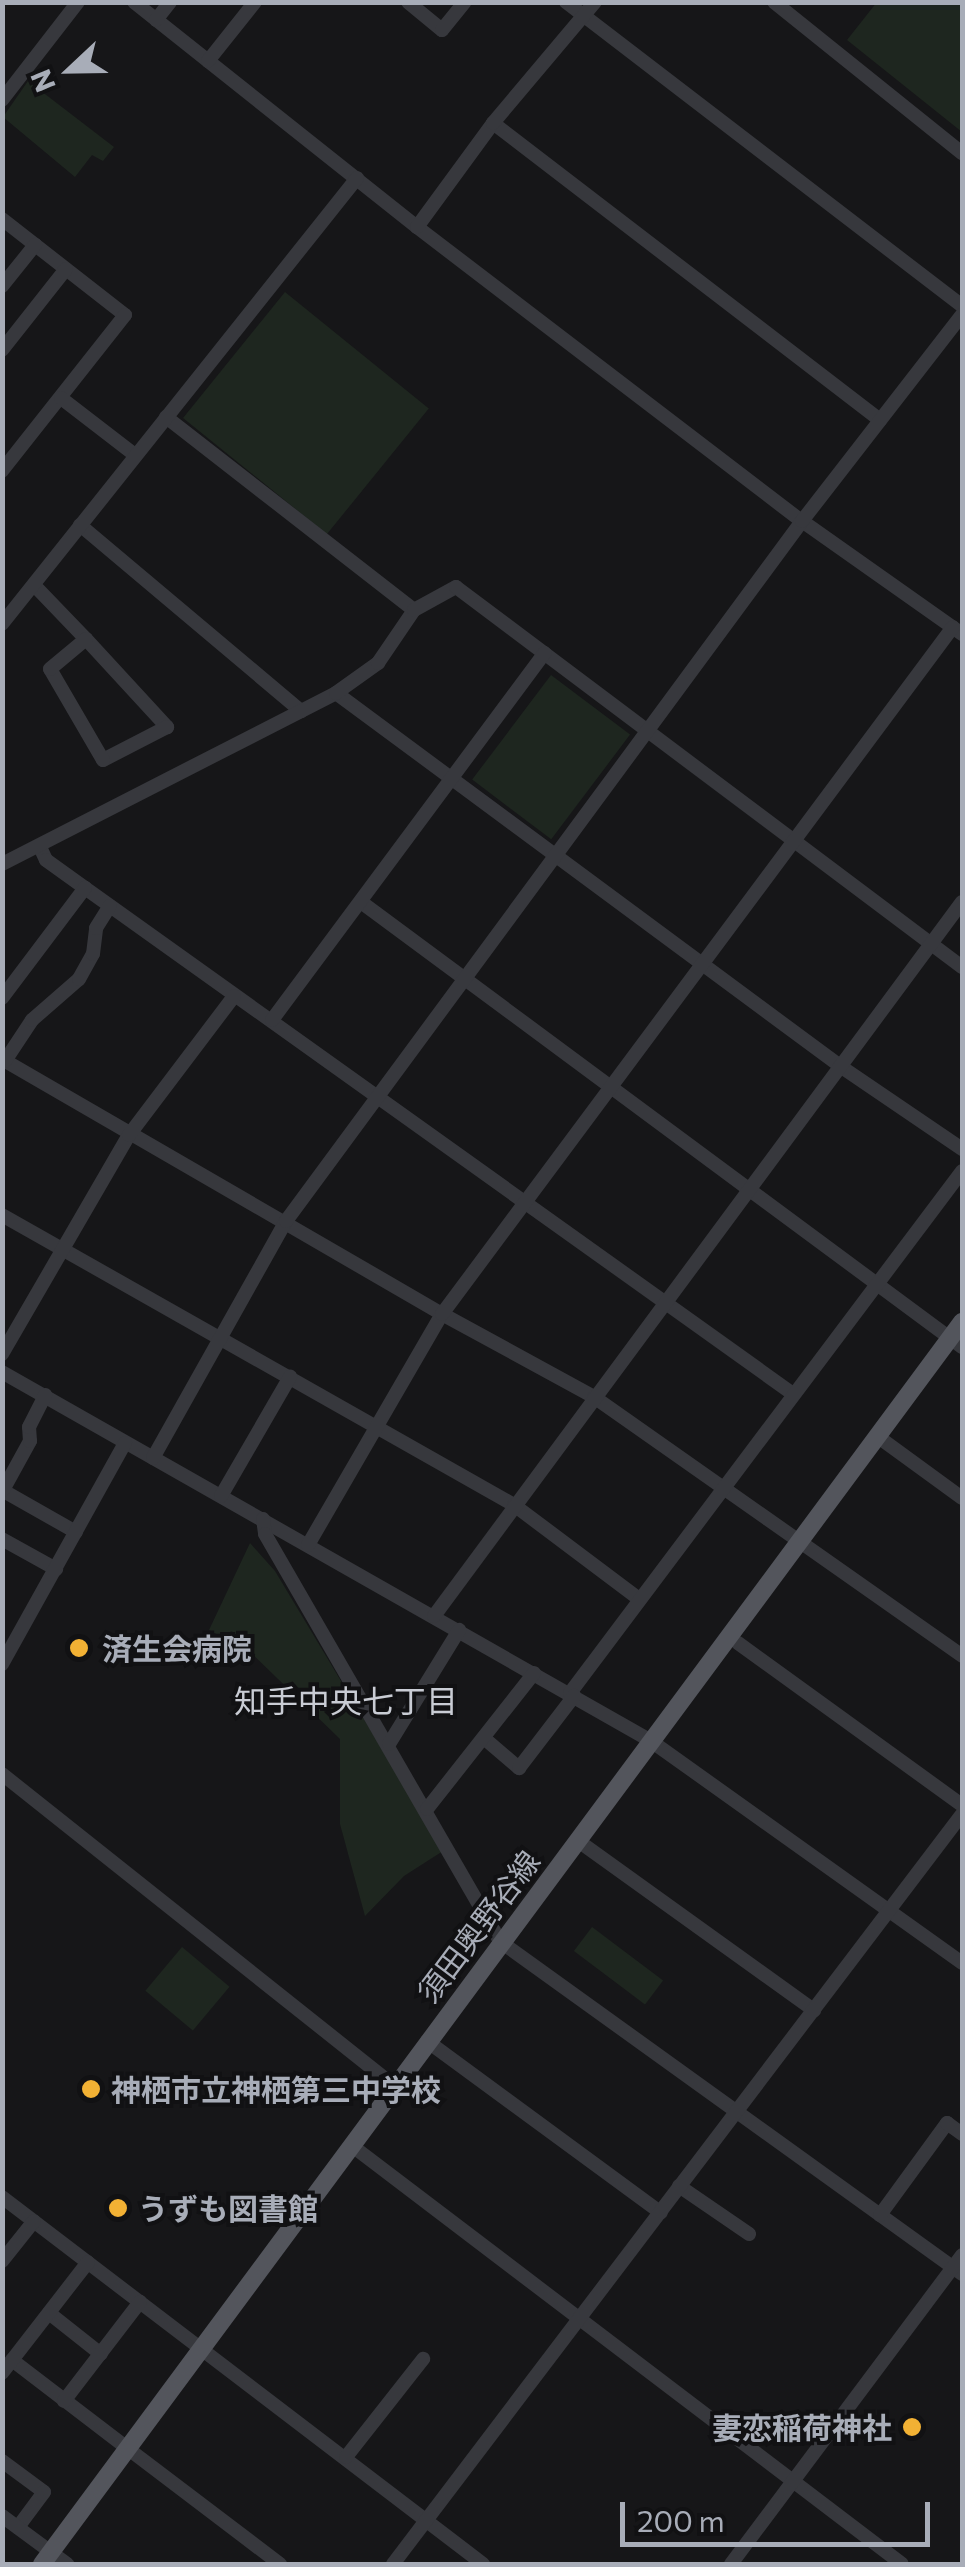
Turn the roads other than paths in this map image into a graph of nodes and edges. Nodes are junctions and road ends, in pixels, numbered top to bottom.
1 (78, 2) edge
2 (134, 2) edge
3 (170, 2) edge
4 (255, 2) edge
5 (408, 2) edge
6 (465, 2) edge
7 (566, 2) edge
8 (595, 2) edge
9 (774, 2) edge
10 (584, 17) junction
11 (156, 20) junction
12 (208, 60) junction
13 (2, 100) edge
14 (493, 123) junction
15 (962, 153) edge
16 (357, 178) junction
17 (2, 220) edge
18 (417, 227) junction
19 (35, 245) junction
20 (66, 269) junction
21 (2, 286) edge
22 (962, 306) edge
23 (962, 315) edge
24 (2, 350) edge
25 (61, 398) junction
26 (166, 417) junction
27 (880, 420) junction
28 (136, 455) junction
29 (2, 471) edge
30 (802, 521) junction
31 (80, 525) junction
32 (34, 585) junction
33 (414, 610) junction
34 (2, 624) edge
35 (958, 630) edge
36 (86, 640) junction
37 (545, 652) junction
38 (336, 693) junction
39 (301, 711) junction
40 (648, 731) junction
41 (453, 777) junction
42 (794, 840) junction
43 (40, 848) junction
44 (557, 856) junction
45 (2, 864) edge
46 (85, 888) junction
47 (362, 902) junction
48 (962, 902) edge
49 (110, 906) junction
50 (932, 944) junction
51 (701, 964) junction
52 (962, 967) edge
53 (464, 979) junction
54 (234, 996) junction
55 (2, 998) edge
56 (272, 1020) junction
57 (4, 1060) edge
58 (840, 1066) junction
59 (609, 1087) junction
60 (378, 1096) junction
61 (130, 1136) junction
62 (962, 1150) edge
63 (962, 1171) edge
64 (748, 1190) junction
65 (524, 1203) junction
66 (2, 1215) edge
67 (286, 1221) junction
68 (64, 1251) junction
69 (874, 1285) junction
70 (664, 1302) junction
71 (442, 1314) junction
72 (962, 1322) edge
73 (221, 1338) junction
74 (959, 1343) edge
75 (2, 1354) edge
76 (2, 1372) edge
77 (290, 1377) junction
78 (793, 1394) junction
79 (45, 1395) junction
80 (594, 1397) junction
81 (377, 1426) junction
82 (882, 1440) junction
83 (125, 1443) junction
84 (153, 1458) junction
85 (3, 1490) edge
86 (721, 1490) junction
87 (221, 1496) junction
88 (962, 1498) edge
89 (514, 1505) junction
90 (263, 1520) junction
91 (76, 1532) junction
92 (2, 1539) edge
93 (308, 1545) junction
94 (802, 1546) junction
95 (56, 1569) junction
96 (638, 1598) junction
97 (434, 1616) junction
98 (458, 1630) junction
99 (738, 1643) junction
100 (962, 1656) edge
101 (2, 1664) edge
102 (534, 1673) junction
103 (572, 1694) junction
104 (485, 1739) junction
105 (389, 1744) junction
106 (656, 1744) junction
107 (2, 1774) edge
108 (962, 1805) edge
109 (427, 1808) junction
110 (962, 1814) edge
111 (581, 1844) junction
112 (889, 1911) junction
113 (505, 1945) junction
114 (962, 1964) edge
115 (814, 2010) junction
116 (432, 2044) junction
117 (398, 2089) junction
118 (737, 2112) junction
119 (962, 2134) edge
120 (356, 2148) junction
121 (680, 2186) junction
122 (2, 2197) edge
123 (661, 2212) junction
124 (880, 2215) junction
125 (34, 2221) junction
126 (748, 2234) dead end
127 (2, 2262) edge
128 (88, 2262) junction
129 (960, 2266) edge
130 (140, 2302) junction
131 (48, 2313) junction
132 (580, 2319) junction
133 (203, 2351) junction
134 (102, 2354) junction
135 (423, 2358) dead end
136 (7, 2367) edge
137 (64, 2401) junction
138 (131, 2451) junction
139 (346, 2458) junction
140 (2, 2461) edge
141 (793, 2482) junction
142 (2, 2516) edge
143 (426, 2521) junction
144 (18, 2527) junction
145 (258, 2558) edge
146 (54, 2561) edge
147 (280, 2564) edge
148 (393, 2564) edge
149 (484, 2564) edge
150 (731, 2564) edge
151 (902, 2564) edge

1 - 13 street
2 - 11 street
3 - 11 street
4 - 12 street
5 - 6 street
7 - 10 street
8 - 10 street
9 - 15 street
10 - 14 street
10 - 22 street
11 - 12 street
12 - 16 street
14 - 18 street
14 - 27 street
16 - 18 street
16 - 26 street
17 - 19 street
18 - 30 street
19 - 20 street
19 - 21 street
20 - 24 street
20 - 25 street
23 - 27 street
25 - 28 street
25 - 29 street
26 - 28 street
26 - 33 street
27 - 30 street
28 - 31 street
30 - 35 street
30 - 40 street
31 - 32 street
31 - 39 street
32 - 34 street
32 - 36 street
33 - 37 street
33 - 38 street
35 - 42 street
36 - 36 street
37 - 40 street
37 - 41 street
38 - 39 street
38 - 41 street
39 - 43 street
40 - 42 street
40 - 44 street
41 - 44 street
41 - 47 street
42 - 50 street
42 - 51 street
43 - 45 street
43 - 46 street
44 - 51 street
44 - 53 street
46 - 49 street
46 - 55 street
47 - 53 street
47 - 56 street
48 - 50 street
49 - 54 street
49 - 57 street
50 - 52 street
50 - 58 street
51 - 58 street
51 - 59 street
53 - 59 street
53 - 60 street
54 - 56 street
54 - 61 street
56 - 60 street
57 - 61 street
58 - 62 street
58 - 64 street
59 - 64 street
59 - 65 street
60 - 65 street
60 - 67 street
61 - 67 street
61 - 68 street
63 - 69 street
64 - 69 street
64 - 70 street
65 - 70 street
65 - 71 street
66 - 68 street
67 - 71 street
67 - 73 street
68 - 73 street
68 - 75 street
69 - 74 street
69 - 78 street
70 - 78 street
70 - 80 street
71 - 80 street
71 - 81 street
72 - 74 main road, 須田奥野谷線
73 - 77 street
73 - 84 street
74 - 82 main road, 須田奥野谷線
76 - 79 street
77 - 81 street
77 - 87 street
78 - 86 street
79 - 83 street
79 - 85 street
80 - 86 street
80 - 89 street
81 - 89 street
81 - 93 street
82 - 88 street
82 - 94 main road, 須田奥野谷線
83 - 84 street
83 - 91 street
84 - 87 street
85 - 91 street
86 - 94 street
86 - 96 street
87 - 90 street
89 - 96 street
89 - 97 street
90 - 93 street
90 - 105 street
91 - 95 street
92 - 95 street
93 - 97 street
94 - 99 main road, 須田奥野谷線
94 - 100 street
94 - 106 main road, 須田奥野谷線
95 - 101 street
96 - 103 street
97 - 98 street
98 - 102 street
98 - 105 street
99 - 106 main road, 須田奥野谷線
99 - 108 street
102 - 103 street
102 - 104 street
103 - 104 street
103 - 106 street
104 - 109 street
105 - 109 street
106 - 111 main road, 須田奥野谷線
106 - 112 street
107 - 117 street
109 - 113 street
110 - 112 street
111 - 113 main road, 須田奥野谷線
111 - 115 street
112 - 114 street
112 - 115 street
113 - 116 main road, 須田奥野谷線
113 - 118 street
115 - 118 street
116 - 117 main road, 須田奥野谷線
116 - 123 street
117 - 120 main road, 須田奥野谷線
118 - 121 street
118 - 124 street
119 - 124 street
120 - 132 street
120 - 133 main road, 須田奥野谷線
121 - 123 street
121 - 126 street
122 - 125 street
123 - 132 street
124 - 129 street
125 - 127 street
125 - 128 street
128 - 130 street
128 - 131 street
129 - 141 street
130 - 133 street
130 - 134 street
131 - 134 street
131 - 136 street
132 - 141 street
132 - 143 street
133 - 138 main road, 須田奥野谷線
133 - 139 street
134 - 137 street
135 - 139 street
136 - 137 street
137 - 138 street
138 - 145 street
138 - 146 main road, 須田奥野谷線
139 - 143 street
140 - 144 street
141 - 150 street
141 - 151 street
142 - 144 street
143 - 148 street
143 - 149 street
144 - 146 street
145 - 147 street

